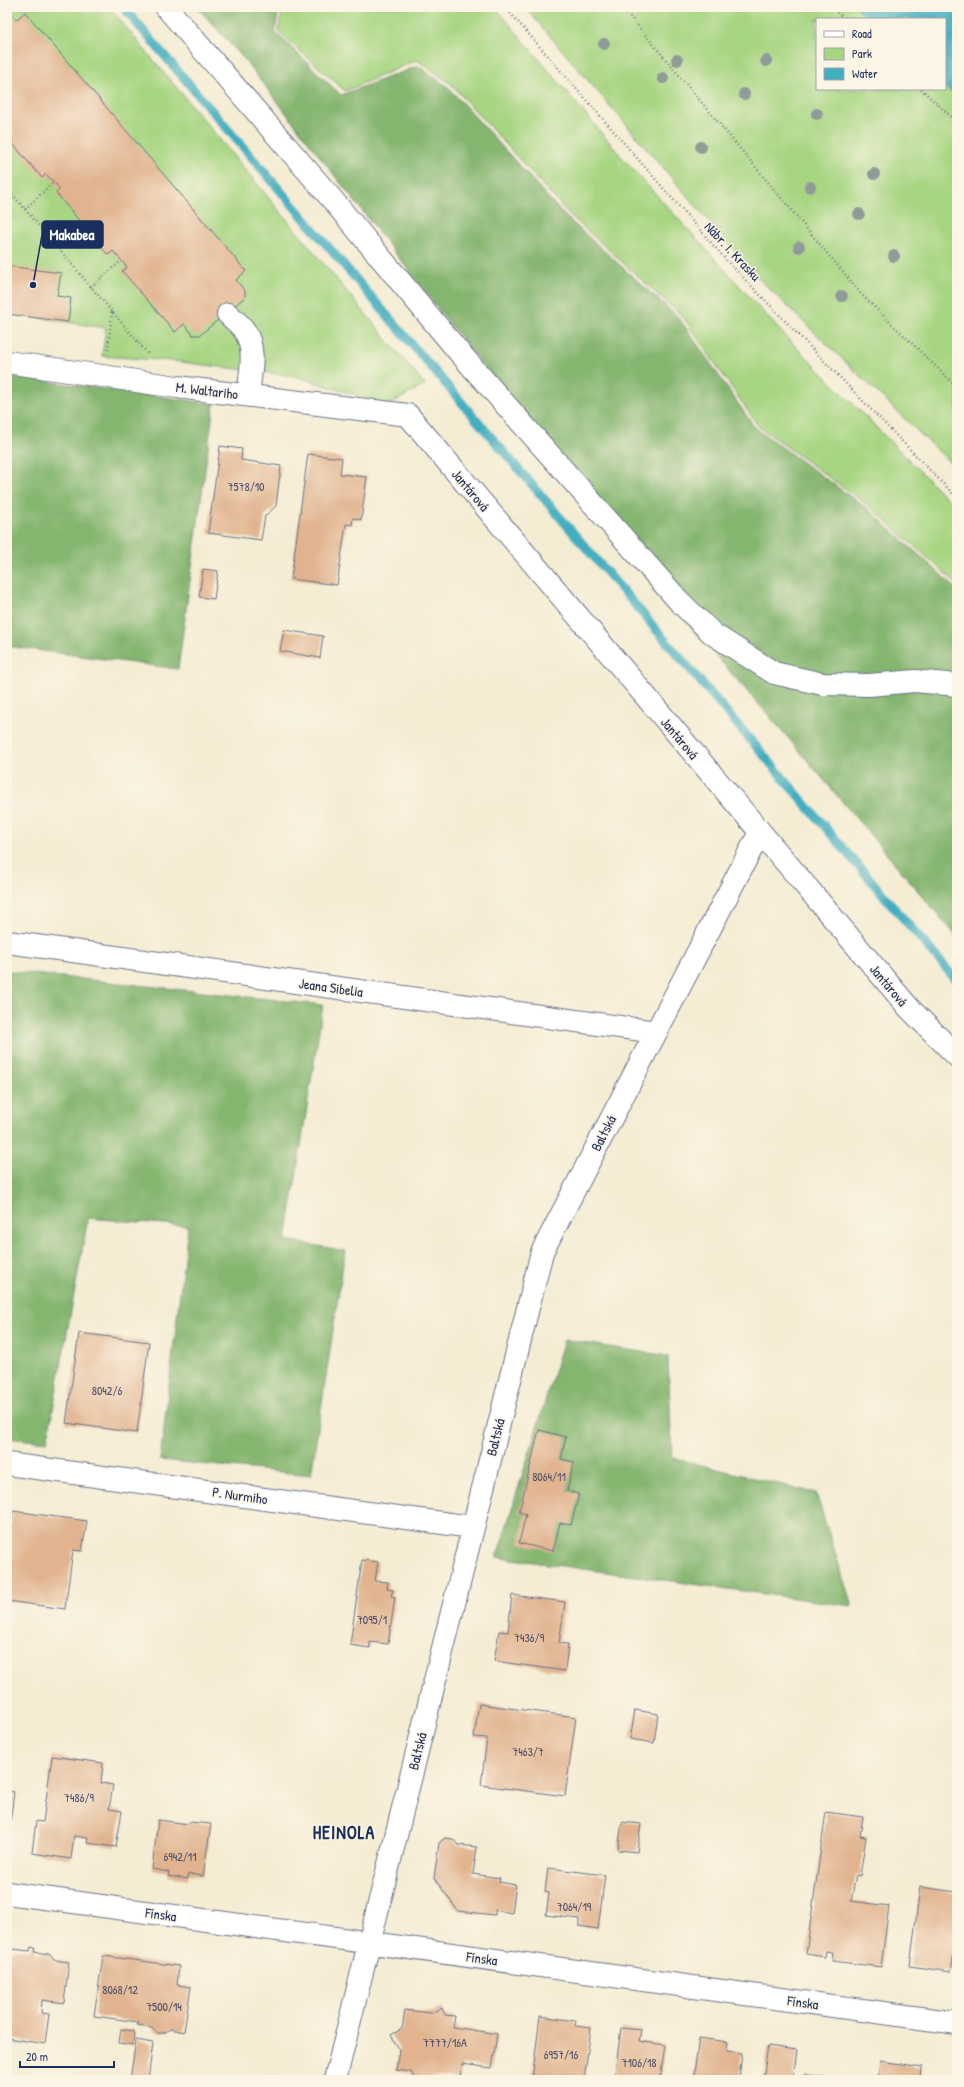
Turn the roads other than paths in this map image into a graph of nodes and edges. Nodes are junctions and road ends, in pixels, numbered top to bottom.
1 (166, 7) edge
2 (228, 314) dead end
3 (7, 362) edge
4 (248, 396) junction
5 (408, 415) joint
6 (957, 685) edge
7 (760, 832) junction
8 (7, 942) edge
9 (656, 1032) junction
10 (957, 1056) edge
11 (7, 1464) edge
12 (472, 1527) junction
13 (7, 1893) edge
14 (369, 1942) junction
15 (957, 2023) edge
16 (335, 2080) edge

1 - 6 street
2 - 4 street
3 - 4 street, M. Waltariho
4 - 5 street, M. Waltariho
5 - 7 street, Jantárová
7 - 9 street, Baltská
7 - 10 street, Jantárová
8 - 9 street, Jeana Sibelia
9 - 12 street, Baltská
11 - 12 street, P. Nurmiho
12 - 14 street, Baltská
13 - 14 street, Fínska
14 - 15 street, Fínska
14 - 16 street, Baltská

